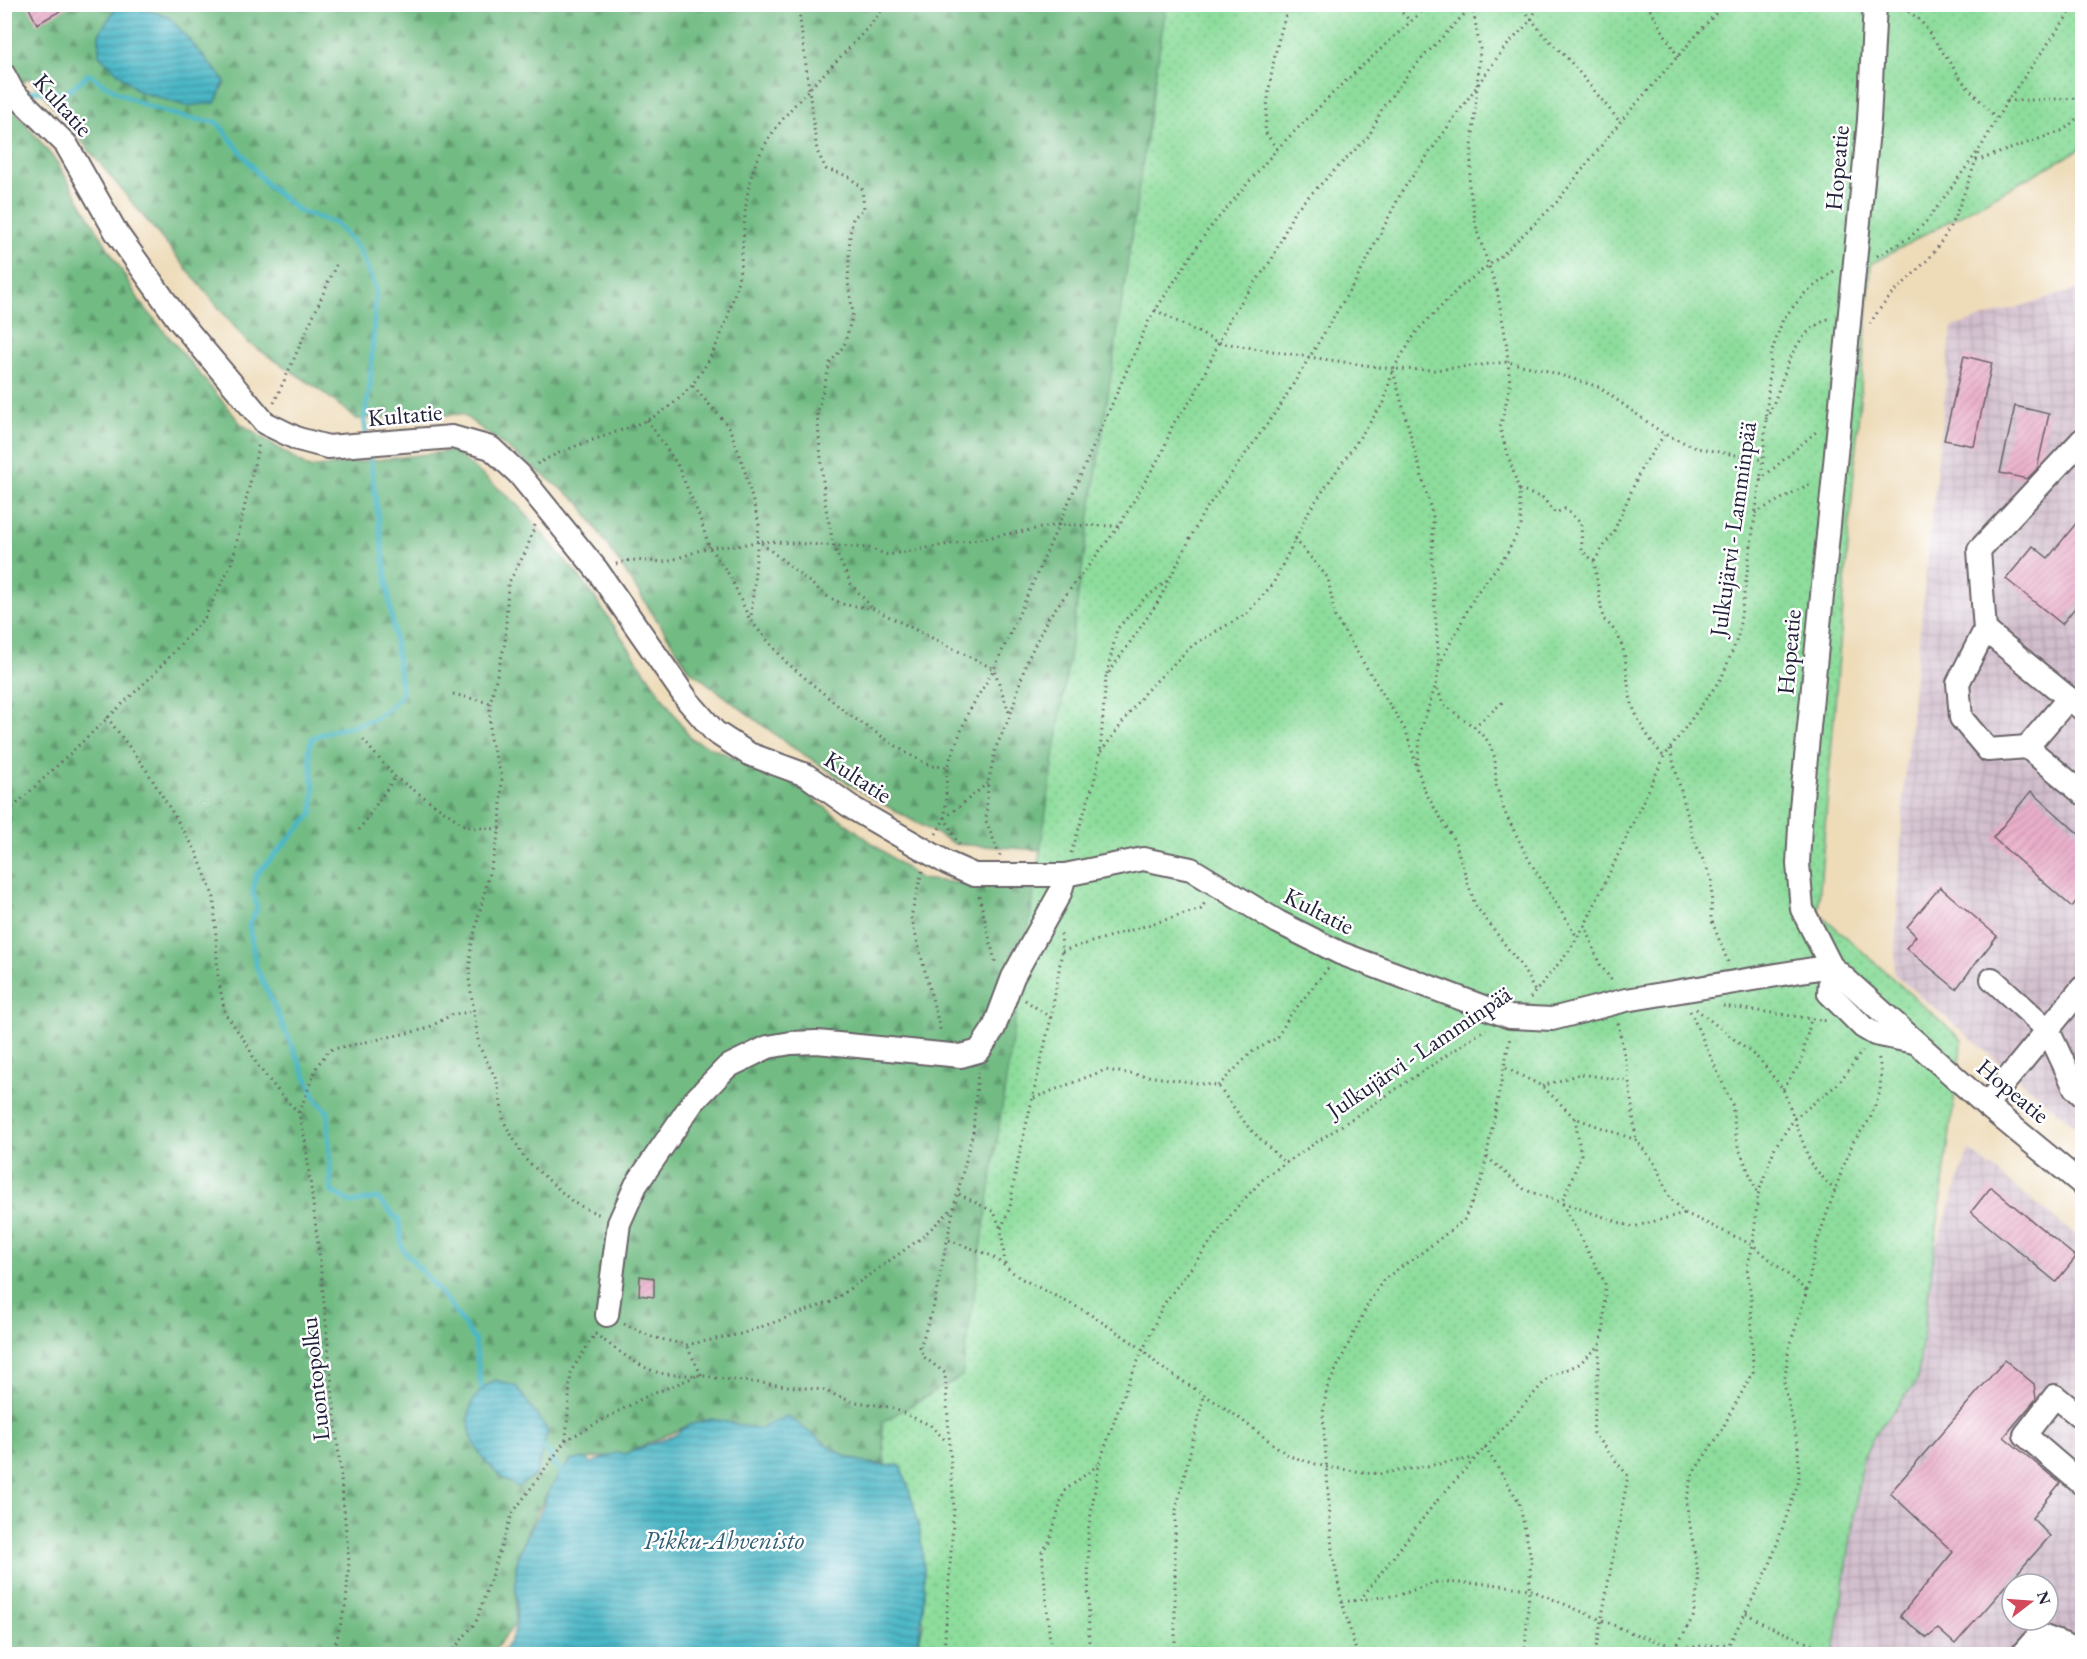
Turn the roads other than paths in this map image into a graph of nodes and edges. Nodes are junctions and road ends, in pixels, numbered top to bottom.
1 (1875, 4) edge
2 (13, 89) edge
3 (2082, 440) edge
4 (1985, 630) junction
5 (2076, 703) edge
6 (2026, 747) junction
7 (2082, 793) edge
8 (1065, 875) junction
9 (1831, 966) junction
10 (1992, 979) dead end
11 (2082, 988) edge
12 (2048, 1030) junction
13 (1914, 1042) junction
14 (2082, 1095) edge
15 (1986, 1105) junction
16 (2082, 1184) edge
17 (601, 1324) road end
18 (2082, 1418) edge
19 (2082, 1484) edge
20 (2022, 1654) edge
21 (2076, 1654) edge

1 - 9 street, Hopeatie
2 - 8 street, Kultatie
3 - 4 street
4 - 5 street
4 - 6 street
5 - 6 street
6 - 7 street
8 - 9 street, Kultatie
8 - 17 street
9 - 13 street, Hopeatie
9 - 13 street
10 - 12 street
11 - 12 street
12 - 14 street
12 - 15 street
13 - 15 street, Hopeatie
15 - 16 street, Hopeatie
18 - 19 street
20 - 21 street

